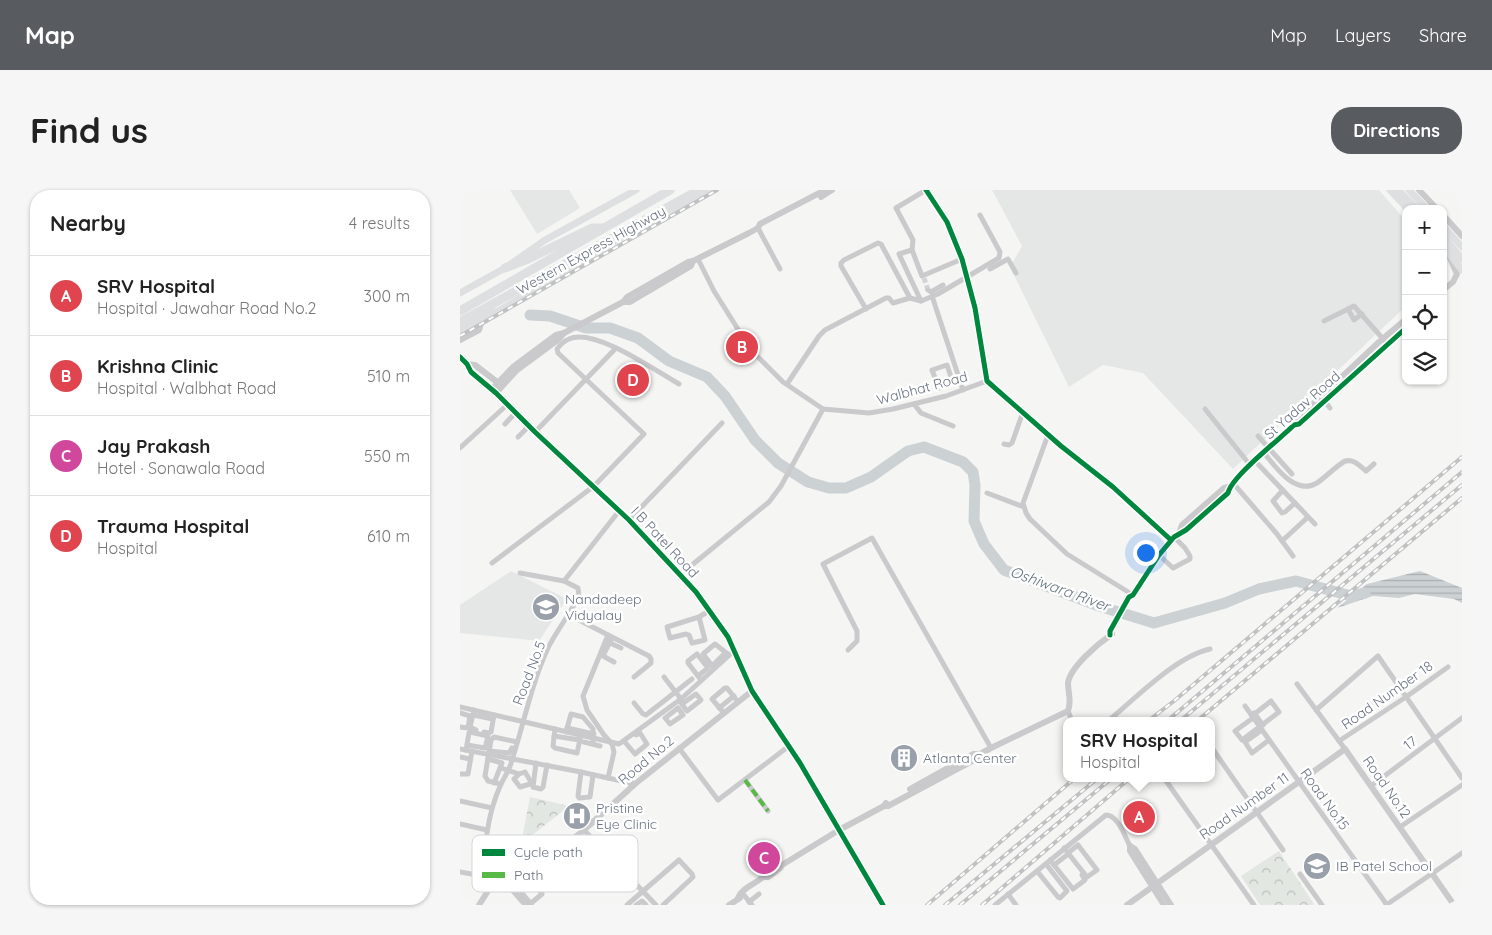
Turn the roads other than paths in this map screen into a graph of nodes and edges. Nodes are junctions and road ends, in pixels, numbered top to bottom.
1 (636, 190) edge
2 (670, 190) edge
3 (699, 190) edge
4 (710, 190) edge
5 (825, 190) edge
6 (832, 190) edge
7 (1388, 190) edge
8 (1398, 190) edge
9 (1409, 190) edge
10 (1419, 190) edge
11 (927, 191) edge
12 (1403, 205) edge
13 (1412, 205) edge
14 (1423, 205) edge
15 (1433, 205) edge
16 (784, 214) junction
17 (980, 215) dead end
18 (1447, 219) edge
19 (604, 228) junction
20 (758, 228) junction
21 (1447, 230) edge
22 (1462, 234) edge
23 (1447, 241) edge
24 (1462, 243) edge
25 (1462, 247) edge
26 (912, 250) junction
27 (1444, 250) edge
28 (1445, 250) edge
29 (1448, 255) junction
30 (962, 259) junction
31 (1462, 259) edge
32 (695, 260) junction
33 (996, 263) junction
34 (505, 268) junction
35 (780, 269) dead end
36 (990, 269) dead end
37 (1462, 270) edge
38 (1016, 273) dead end
39 (967, 277) junction
40 (943, 285) dead end
41 (1447, 287) edge
42 (928, 290) dead end
43 (936, 293) junction
44 (460, 294) edge
45 (910, 298) junction
46 (921, 301) junction
47 (480, 309) junction
48 (866, 309) junction
49 (1348, 309) junction
50 (460, 311) edge
51 (1362, 314) junction
52 (460, 322) edge
53 (1324, 322) dead end
54 (1402, 323) edge
55 (1402, 330) edge
56 (460, 332) edge
57 (460, 340) edge
58 (1385, 341) junction
59 (616, 348) junction
60 (460, 357) edge
61 (467, 364) junction
62 (587, 380) junction
63 (986, 381) junction
64 (679, 384) dead end
65 (787, 384) junction
66 (500, 385) junction
67 (944, 387) junction
68 (963, 390) junction
69 (494, 391) junction
70 (946, 396) junction
71 (1323, 399) junction
72 (508, 404) junction
73 (914, 404) junction
74 (1330, 408) dead end
75 (823, 409) junction
76 (1205, 409) dead end
77 (516, 412) junction
78 (1023, 412) junction
79 (722, 423) dead end
80 (505, 424) dead end
81 (529, 426) junction
82 (953, 426) dead end
83 (536, 432) junction
84 (1048, 435) junction
85 (1258, 436) dead end
86 (518, 437) dead end
87 (1004, 444) dead end
88 (460, 448) edge
89 (1266, 451) junction
90 (1253, 463) junction
91 (1374, 464) dead end
92 (1292, 474) dead end
93 (1231, 485) junction
94 (594, 486) junction
95 (1283, 490) junction
96 (987, 493) dead end
97 (1295, 503) junction
98 (1024, 507) junction
99 (619, 511) junction
100 (1308, 517) junction
101 (629, 520) junction
102 (1315, 524) dead end
103 (1175, 536) junction
104 (1282, 541) junction
105 (1159, 555) junction
106 (1293, 556) dead end
107 (492, 563) dead end
108 (520, 573) dead end
109 (681, 574) junction
110 (564, 581) junction
111 (1132, 597) junction
112 (709, 611) junction
113 (699, 616) junction
114 (577, 619) dead end
115 (610, 639) junction
116 (621, 648) dead end
117 (1210, 649) dead end
118 (735, 650) junction
119 (848, 650) dead end
120 (727, 654) junction
121 (614, 662) dead end
122 (713, 667) junction
123 (1448, 667) dead end
124 (708, 671) junction
125 (634, 677) dead end
126 (664, 677) dead end
127 (700, 678) junction
128 (692, 679) dead end
129 (1297, 684) dead end
130 (752, 691) junction
131 (675, 692) junction
132 (1406, 697) junction
133 (736, 699) junction
134 (680, 701) junction
135 (634, 703) dead end
136 (460, 706) edge
137 (1245, 706) dead end
138 (467, 708) junction
139 (654, 708) junction
140 (722, 710) junction
141 (1316, 710) junction
142 (1068, 711) junction
143 (474, 712) junction
144 (463, 714) edge
145 (660, 715) junction
146 (1253, 716) junction
147 (494, 717) junction
148 (1070, 717) edge
149 (1113, 717) edge
150 (1462, 718) edge
151 (522, 722) junction
152 (460, 727) edge
153 (555, 729) junction
154 (1261, 729) junction
155 (567, 730) junction
156 (636, 734) junction
157 (554, 736) junction
158 (582, 737) junction
159 (594, 738) junction
160 (1435, 739) junction
161 (1268, 741) junction
162 (1339, 741) junction
163 (515, 742) junction
164 (625, 742) junction
165 (612, 744) junction
166 (600, 746) dead end
167 (789, 746) junction
168 (679, 748) junction
169 (991, 748) junction
170 (469, 749) edge
171 (1345, 749) junction
172 (1215, 752) edge
173 (488, 755) junction
174 (503, 755) junction
175 (460, 757) edge
176 (513, 759) junction
177 (470, 760) junction
178 (536, 766) junction
179 (501, 768) junction
180 (546, 768) junction
181 (509, 770) junction
182 (581, 772) junction
183 (460, 774) edge
184 (519, 774) dead end
185 (593, 778) junction
186 (608, 778) junction
187 (1462, 778) edge
188 (580, 779) junction
189 (745, 780) junction
190 (494, 782) junction
191 (1167, 782) edge
192 (1299, 782) junction
193 (501, 784) junction
194 (635, 784) junction
195 (1371, 786) junction
196 (1462, 786) edge
197 (460, 801) edge
198 (492, 808) junction
199 (768, 811) dead end
200 (1257, 812) junction
201 (460, 824) edge
202 (1400, 827) junction
203 (487, 830) junction
204 (584, 830) junction
205 (839, 830) junction
206 (487, 835) edge
207 (578, 835) edge
208 (589, 835) edge
209 (1075, 843) junction
210 (1211, 845) junction
211 (1130, 846) joint
212 (1284, 850) dead end
213 (1065, 851) junction
214 (1462, 853) edge
215 (1050, 863) junction
216 (1037, 870) junction
217 (1052, 872) junction
218 (1432, 873) junction
219 (1300, 874) dead end
220 (1044, 879) junction
221 (1154, 885) junction
222 (638, 886) edge
223 (643, 891) junction
224 (488, 892) edge
225 (515, 892) edge
226 (522, 892) dead end
227 (541, 892) edge
228 (759, 894) dead end
229 (1008, 894) junction
230 (741, 896) junction
231 (750, 903) edge
232 (1013, 904) edge
233 (480, 905) edge
234 (528, 905) edge
235 (627, 905) edge
236 (636, 905) edge
237 (646, 905) edge
238 (656, 905) edge
239 (663, 905) edge
240 (729, 905) edge
241 (883, 905) edge
242 (997, 905) edge
243 (1127, 905) edge
244 (1164, 905) edge
245 (1171, 905) edge
246 (1254, 905) edge
247 (1322, 905) edge
248 (1387, 905) edge
249 (1454, 905) edge

1 - 34 main road
2 - 19 highway, Western Express Highway
3 - 47 highway, Western Express Highway
4 - 47 main road
5 - 16 street
6 - 16 street
7 - 12 main road
8 - 13 main road
9 - 14 main road
10 - 15 street
11 - 26 street
11 - 30 street
16 - 20 street
17 - 33 street
18 - 22 street
19 - 34 highway
19 - 47 highway, Western Express Highway
20 - 32 street
20 - 35 street
21 - 25 main road
23 - 31 main road
24 - 29 street
26 - 30 street
26 - 46 street
27 - 29 street
28 - 37 main road
29 - 41 street
30 - 39 street
32 - 65 street, Walbhat Road
32 - 66 street
33 - 36 street
33 - 38 street
33 - 39 street
34 - 44 main road
39 - 43 street
39 - 63 street
40 - 43 street
42 - 43 street
43 - 46 street
43 - 68 street
45 - 46 street
45 - 48 street
45 - 48 street
47 - 50 highway
47 - 52 highway
47 - 56 main road
47 - 57 street
48 - 65 street
49 - 51 street
49 - 51 street
49 - 53 street
51 - 58 street
54 - 58 street
55 - 58 street, St Yadav Road
58 - 71 street, St Yadav Road
59 - 62 street
59 - 62 street
59 - 64 street
60 - 61 street, I B Patel Road
61 - 66 street
61 - 69 street, I B Patel Road
62 - 83 street
62 - 94 street
63 - 68 street, Walbhat Road
63 - 78 street
65 - 75 street, Walbhat Road
66 - 69 street
67 - 67 street
67 - 70 street
68 - 70 street, Walbhat Road
69 - 72 street, I B Patel Road
70 - 73 street, Walbhat Road
71 - 74 street
71 - 89 street, St Yadav Road
72 - 77 street, I B Patel Road
72 - 88 street
73 - 75 street, Walbhat Road
73 - 82 street
75 - 109 street
76 - 90 street
77 - 80 street
77 - 81 street, I B Patel Road
78 - 84 street
78 - 87 street
79 - 101 street
81 - 83 street, I B Patel Road
81 - 86 street
83 - 94 street, I B Patel Road
84 - 98 street
84 - 103 street
85 - 89 street
89 - 90 street, St Yadav Road
89 - 91 street
89 - 92 street
90 - 93 street, St Yadav Road
90 - 95 street
93 - 103 street, St Yadav Road
93 - 104 street
94 - 99 street, I B Patel Road
94 - 107 street
95 - 97 street
95 - 97 street
96 - 98 street
97 - 100 street
98 - 111 street
99 - 101 street, I B Patel Road
99 - 110 street
100 - 102 street
100 - 104 street
101 - 109 street, I B Patel Road
103 - 105 street, St Yadav Road
103 - 105 street
104 - 106 street
105 - 111 street, St Yadav Road
108 - 110 street
109 - 112 street, I B Patel Road
110 - 151 street, Road No.5
111 - 142 street, St Yadav Road
112 - 113 street
112 - 118 street, I B Patel Road
113 - 113 street
114 - 115 street
115 - 116 street
115 - 121 street
115 - 125 street
115 - 165 street
117 - 149 street
118 - 120 street
118 - 130 street, I B Patel Road
119 - 169 street
120 - 122 street
120 - 122 street
122 - 124 street
123 - 132 street, Road Number 18
124 - 127 street
124 - 127 street
126 - 131 street
127 - 134 street
128 - 131 street
129 - 141 street, Road No.12
130 - 133 street, Road No.2
130 - 167 street, I B Patel Road
131 - 134 street
131 - 139 street
132 - 141 street
132 - 160 street
132 - 162 street, Road Number 18
133 - 140 street, Road No.2
133 - 140 street
134 - 145 street
135 - 139 street
136 - 138 street
137 - 146 street, Road No.15
138 - 143 street
138 - 144 street
139 - 145 street
140 - 168 street, Road No.2
141 - 162 street, Road No.12
142 - 148 street
142 - 169 street
143 - 147 street
143 - 147 street
144 - 152 street
145 - 156 street
146 - 154 street, Road No.15
146 - 154 street
146 - 154 street
147 - 151 street
150 - 160 street, 17
151 - 153 street
151 - 163 street, Road No.5
153 - 155 street
153 - 157 street
154 - 161 street, Road No.15
154 - 161 street
155 - 158 street
155 - 159 street
156 - 164 street
156 - 164 street
157 - 158 street
157 - 158 street
158 - 159 street
159 - 165 street
159 - 166 street
160 - 187 street
160 - 195 street, 17
161 - 192 street, Road No.15
162 - 171 street, Road No.12
163 - 173 street
163 - 174 street
163 - 176 street, Road No.5
164 - 165 street
165 - 186 street
167 - 189 street
167 - 205 street, I B Patel Road
168 - 189 street
168 - 194 street, Road No.2
169 - 205 street
170 - 173 street
170 - 177 street
171 - 192 street, Road Number 11
171 - 195 street, Road No.12
172 - 200 street
173 - 174 street
173 - 179 street
173 - 190 street
174 - 176 street
175 - 177 street
176 - 178 street
176 - 181 street, Road No.5
177 - 183 street
178 - 180 street
178 - 180 street
179 - 181 street
179 - 190 street
180 - 182 street
181 - 184 street
181 - 193 street, Road No.5
182 - 185 street
182 - 188 street
185 - 186 street
185 - 188 street
185 - 188 street
186 - 194 street
189 - 199 street
190 - 193 street
191 - 210 street
192 - 200 street, Road Number 11
192 - 248 street, Road No.15
193 - 198 street, Road No.5
194 - 204 street, Road No.2
195 - 202 street, Road No.12
196 - 202 street
197 - 198 street
198 - 203 street, Road No.5
200 - 210 street, Road Number 11
200 - 212 street
201 - 203 street
202 - 218 street, Road No.12
203 - 206 street, Road No.5
204 - 207 street, Road No.2
204 - 208 street
205 - 230 street
205 - 241 street
209 - 211 street
209 - 213 street
209 - 213 street
210 - 221 street, Road Number 11
210 - 246 street
211 - 221 street
213 - 215 street
213 - 215 street
214 - 218 street
215 - 216 street
215 - 217 street
216 - 220 street
216 - 229 street
217 - 220 street
217 - 220 street
218 - 248 street
218 - 249 street, Road No.12
219 - 247 street
221 - 243 street, Road Number 11
221 - 244 street
221 - 245 street
222 - 223 street
223 - 235 street
223 - 238 street
223 - 239 street
224 - 233 street
225 - 234 street
226 - 234 street
227 - 234 street
228 - 231 street
229 - 232 street
229 - 242 street
230 - 231 street
230 - 240 street
236 - 237 street

